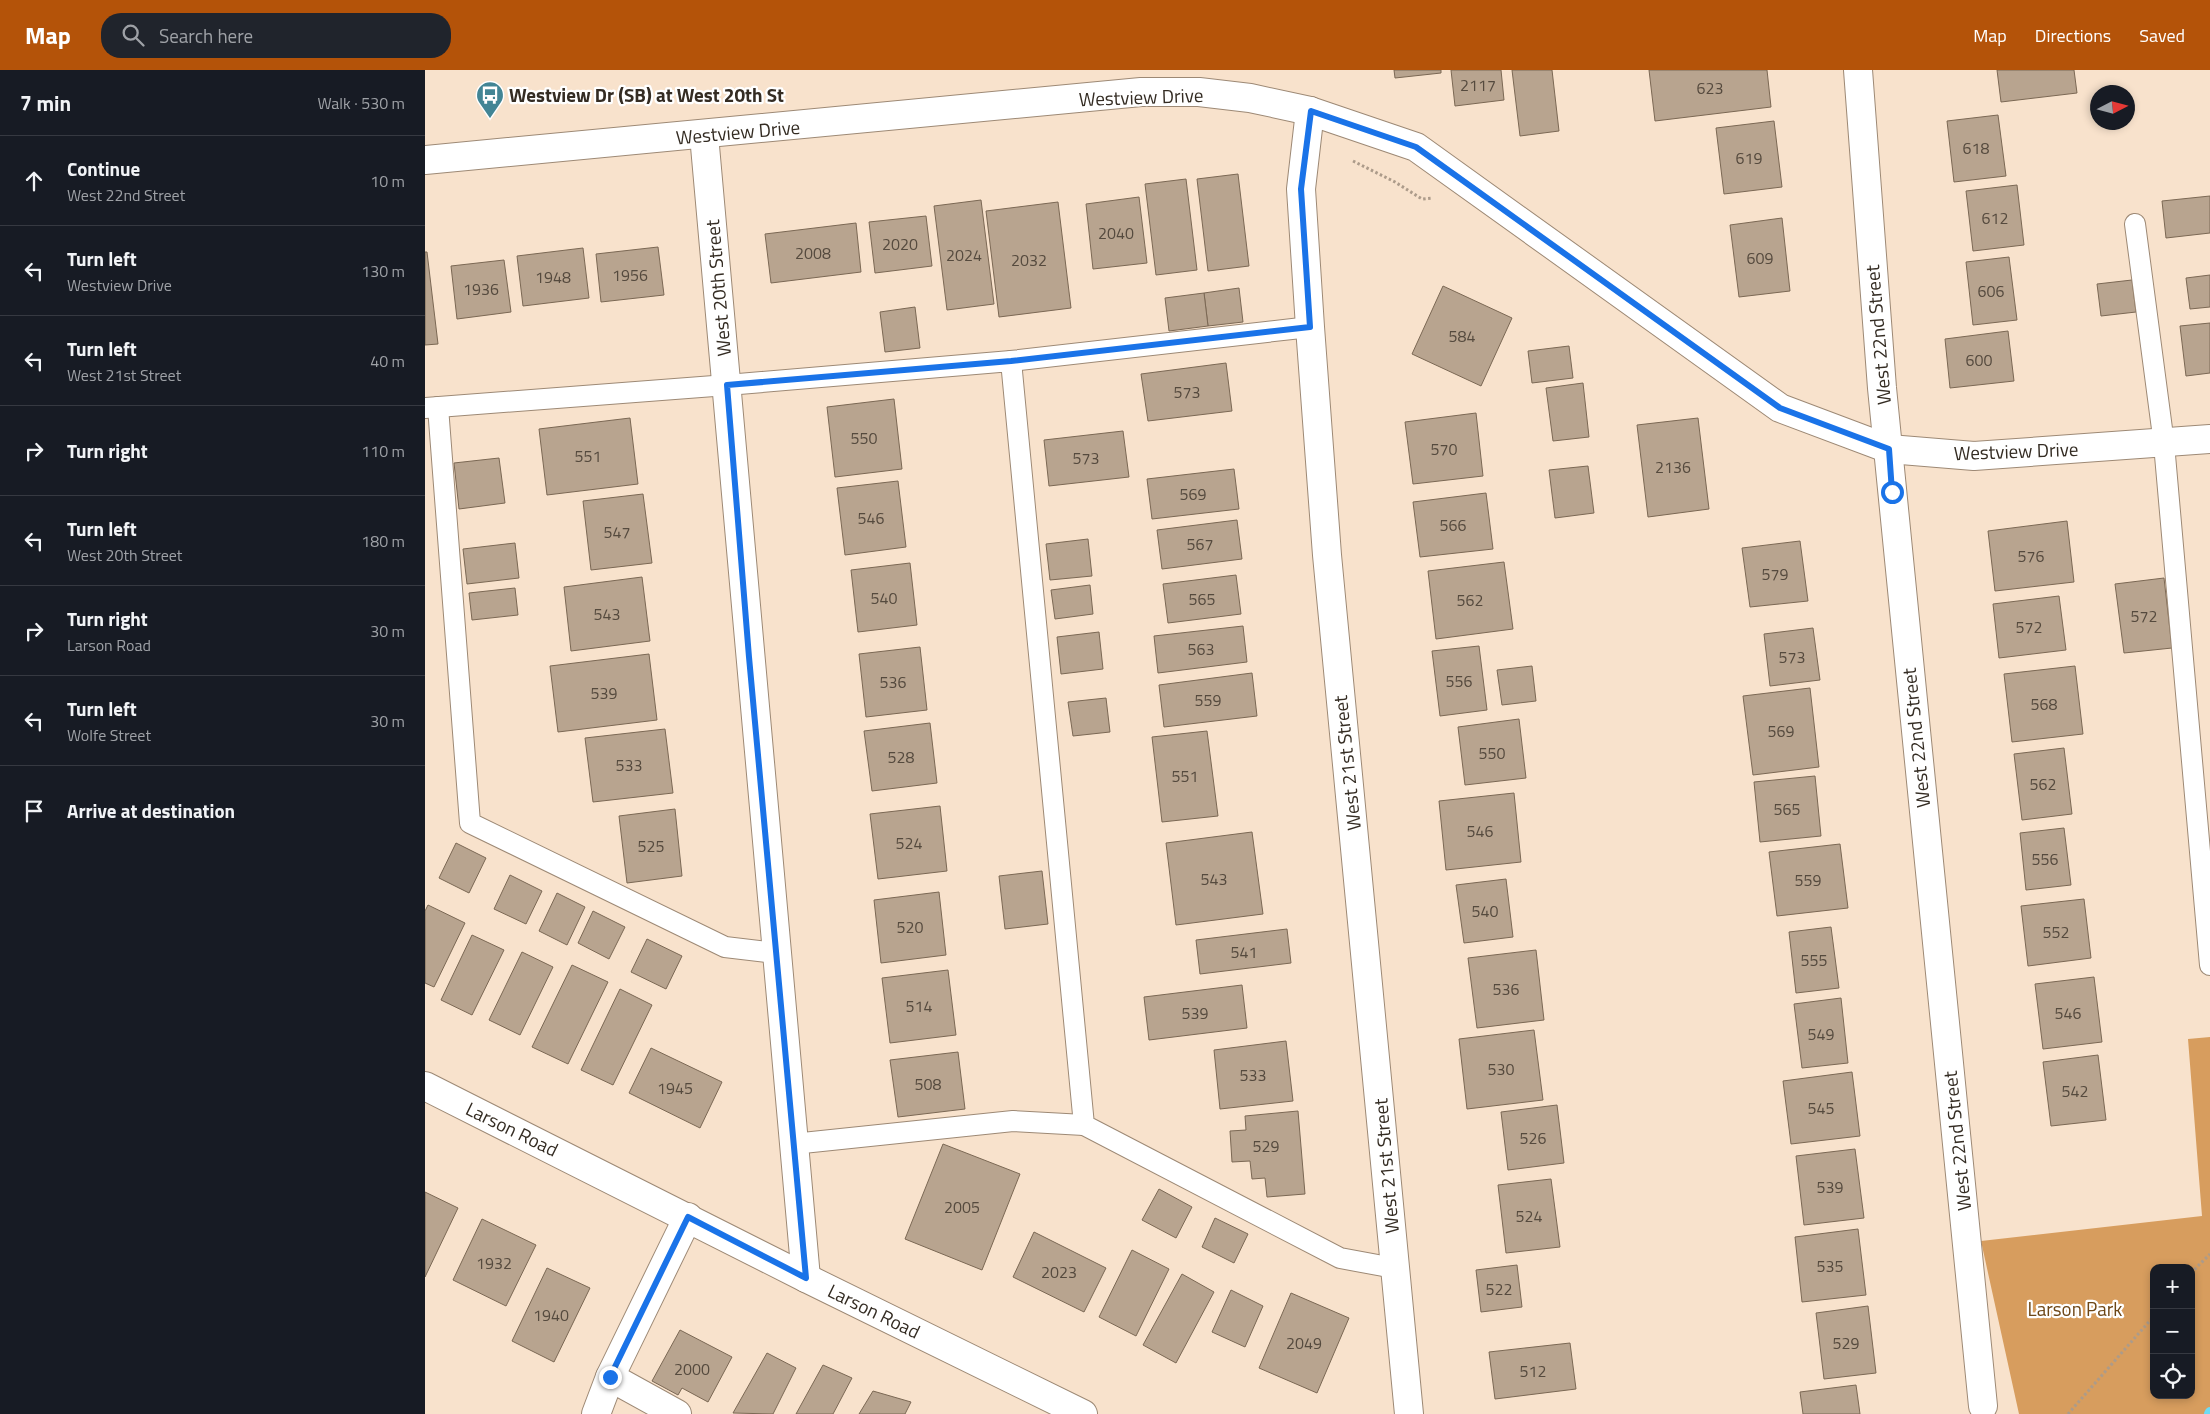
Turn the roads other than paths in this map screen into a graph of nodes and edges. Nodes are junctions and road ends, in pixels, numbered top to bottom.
1 (1858, 70) edge
2 (1311, 111) junction
3 (704, 135) junction
4 (425, 160) edge
5 (2135, 224) dead end
6 (1310, 327) junction
7 (1011, 361) junction
8 (727, 385) junction
9 (431, 407) edge
10 (2210, 439) edge
11 (2165, 444) junction
12 (1889, 449) junction
13 (776, 953) junction
14 (2210, 965) edge
15 (425, 1086) edge
16 (1084, 1124) junction
17 (793, 1144) junction
18 (688, 1217) junction
19 (1394, 1268) junction
20 (806, 1278) junction
21 (610, 1377) junction
22 (1983, 1406) dead end
23 (597, 1414) edge
24 (677, 1414) edge
25 (1083, 1414) edge
26 (1409, 1414) edge

1 - 12 street, West 22nd Street
2 - 3 street, Westview Drive
2 - 6 street, West 21st Street
2 - 12 street, Westview Drive
3 - 4 street, Westview Drive
3 - 8 street, West 20th Street
5 - 11 lane
6 - 7 lane
6 - 19 street, West 21st Street
7 - 8 lane
7 - 16 lane
8 - 9 lane
8 - 13 street, West 20th Street
9 - 13 lane
10 - 11 street, Westview Drive
11 - 12 street, Westview Drive
11 - 14 lane
12 - 22 street, West 22nd Street
13 - 17 street, West 20th Street
15 - 18 street, Larson Road
16 - 17 lane
16 - 19 lane
17 - 20 street, West 20th Street
18 - 20 street, Larson Road
18 - 21 street
19 - 26 street, West 21st Street
20 - 25 street, Larson Road
21 - 23 street
21 - 24 street

